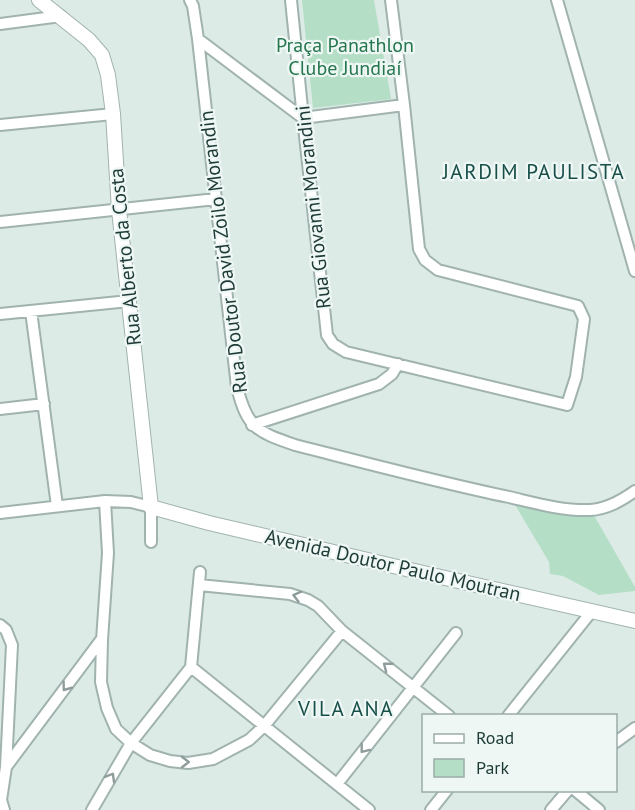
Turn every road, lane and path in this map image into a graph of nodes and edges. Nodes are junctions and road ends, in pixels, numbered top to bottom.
1 (39, 0) edge
2 (190, 0) edge
3 (291, 0) edge
4 (391, 0) edge
5 (557, 0) edge
6 (61, 16) junction
7 (0, 24) edge
8 (198, 39) junction
9 (404, 105) junction
10 (113, 114) junction
11 (303, 118) junction
12 (0, 125) edge
13 (216, 199) junction
14 (119, 210) junction
15 (0, 222) edge
16 (635, 271) edge
17 (129, 301) junction
18 (31, 311) junction
19 (0, 314) edge
20 (398, 364) junction
21 (44, 404) junction
22 (0, 409) edge
23 (252, 425) junction
24 (635, 491) edge
25 (105, 501) junction
26 (57, 506) junction
27 (152, 507) junction
28 (0, 513) edge
29 (151, 542) dead end
30 (200, 572) dead end
31 (199, 585) junction
32 (592, 611) junction
33 (632, 617) edge
34 (0, 625) edge
35 (342, 631) junction
36 (456, 633) dead end
37 (102, 640) junction
38 (191, 668) junction
39 (413, 687) junction
40 (447, 714) edge
41 (510, 714) edge
42 (264, 726) junction
43 (635, 728) edge
44 (617, 741) edge
45 (130, 743) junction
46 (6, 767) junction
47 (337, 784) junction
48 (445, 792) edge
49 (566, 792) edge
50 (577, 792) edge
51 (4, 810) edge
52 (92, 810) edge
53 (369, 810) edge
54 (431, 810) edge
55 (551, 810) edge
56 (599, 810) edge

1 - 6 street, Rua Alberto da Costa
2 - 8 street, Rua Doutor David Zoilo Morandin
3 - 11 street, Rua Giovanni Morandini
4 - 9 street
5 - 16 street
6 - 7 street
6 - 10 street, Rua Alberto da Costa
8 - 11 street
8 - 13 street, Rua Doutor David Zoilo Morandin
9 - 11 street
9 - 20 street, Rua Giovanni Morandini
10 - 12 street
10 - 14 street, Rua Alberto da Costa
11 - 20 street, Rua Giovanni Morandini
13 - 14 street
13 - 23 street, Rua Doutor David Zoilo Morandin
14 - 15 street
14 - 17 street, Rua Alberto da Costa
17 - 18 street
17 - 27 street, Rua Alberto da Costa
18 - 19 street
18 - 21 street
20 - 23 street
21 - 22 street
21 - 26 street
23 - 24 street
25 - 26 street
25 - 27 street
25 - 37 street
26 - 28 street
27 - 29 street, Rua Alberto da Costa
27 - 32 street, Avenida Doutor Paulo Moutran
30 - 31 street
35 -> 31 street
31 - 38 street
32 - 33 street, Avenida Doutor Paulo Moutran
32 - 41 street
34 - 46 street
39 -> 35 street
35 - 42 street
36 - 39 street
37 - 45 street
37 -> 46 street
38 - 42 street
38 - 45 street
39 - 40 street
39 -> 47 street
45 -> 42 street
42 - 47 street
43 - 44 street
52 -> 45 street
46 - 51 street
47 - 53 street
48 - 54 street
49 - 55 street
50 - 56 street

